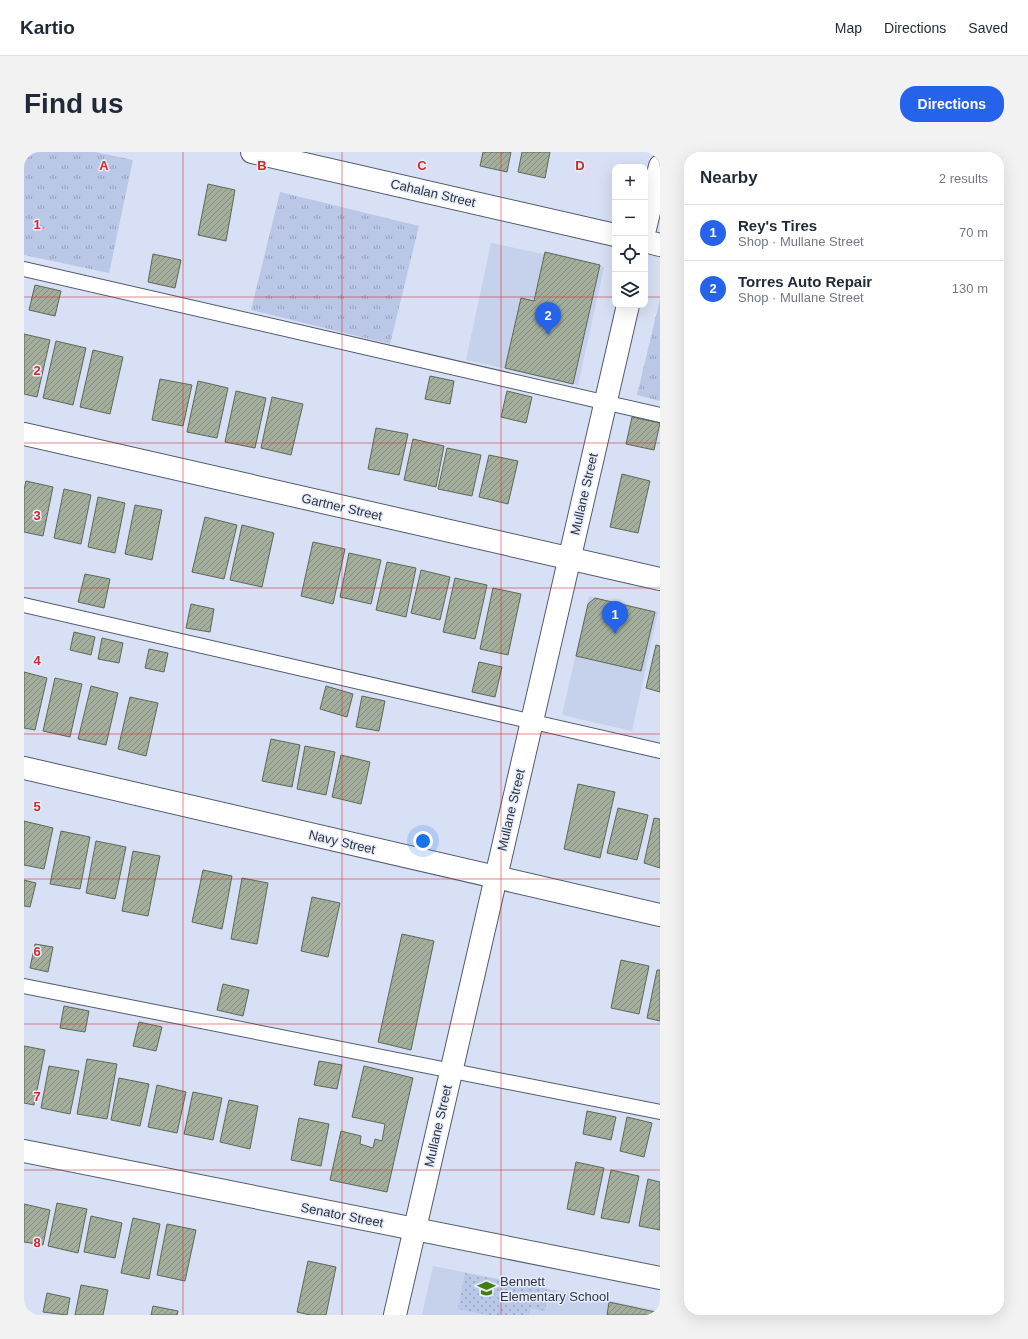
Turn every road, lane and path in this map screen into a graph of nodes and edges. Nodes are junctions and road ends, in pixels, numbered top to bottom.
1 (252, 152) edge
2 (660, 166) edge
3 (648, 216) edge
4 (612, 234) edge
5 (648, 243) edge
6 (660, 245) edge
7 (24, 269) edge
8 (627, 308) edge
9 (605, 403) junction
10 (660, 415) edge
11 (24, 434) edge
12 (569, 558) junction
13 (660, 579) edge
14 (24, 605) edge
15 (531, 721) junction
16 (660, 751) edge
17 (24, 768) edge
18 (495, 878) junction
19 (660, 915) edge
20 (24, 986) edge
21 (451, 1071) junction
22 (660, 1112) edge
23 (24, 1152) edge
24 (415, 1229) junction
25 (660, 1278) edge
26 (395, 1315) edge

1 - 4 street, Cahalan Street
2 - 3 street
5 - 6 street
7 - 9 lane
8 - 9 street, Mullane Street
9 - 10 lane
9 - 12 street, Mullane Street
11 - 12 street, Gartner Street
12 - 13 street, Gartner Street
12 - 15 street, Mullane Street
14 - 15 lane
15 - 16 lane
15 - 18 street, Mullane Street
17 - 18 street, Navy Street
18 - 19 street, Navy Street
18 - 21 street, Mullane Street
20 - 21 lane
21 - 22 lane
21 - 24 street, Mullane Street
23 - 24 street, Senator Street
24 - 25 street, Senator Street
24 - 26 street, Mullane Street

